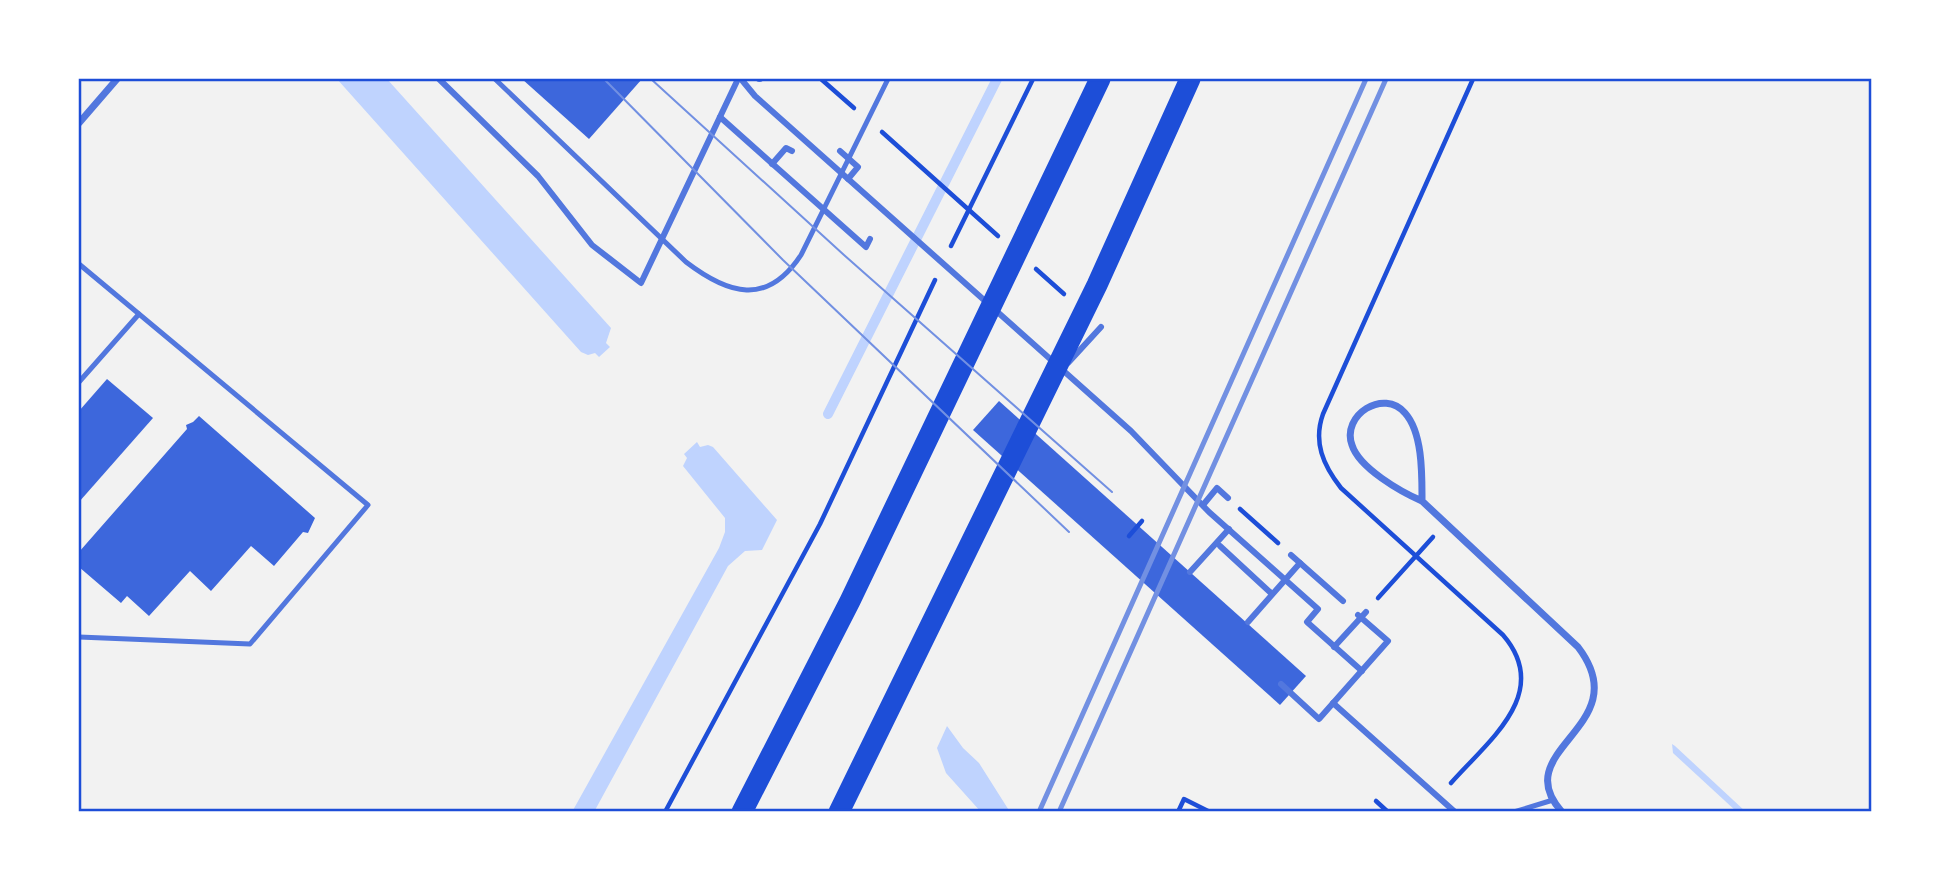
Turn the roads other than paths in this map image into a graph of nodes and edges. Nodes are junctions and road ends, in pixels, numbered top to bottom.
1 (117, 79) edge
2 (439, 79) edge
3 (495, 79) edge
4 (740, 79) edge
5 (888, 79) edge
6 (1100, 79) edge
7 (1190, 79) edge
8 (720, 117) junction
9 (79, 123) edge
10 (792, 151) dead end
11 (840, 151) dead end
12 (772, 164) junction
13 (848, 179) junction
14 (823, 210) junction
15 (662, 239) junction
16 (870, 239) dead end
17 (79, 264) edge
18 (139, 314) junction
19 (1101, 327) road end
20 (1062, 370) junction
21 (79, 382) edge
22 (1228, 498) dead end
23 (1422, 501) junction
24 (1203, 505) junction
25 (1229, 529) junction
26 (1220, 546) dead end
27 (1292, 555) road end
28 (1300, 563) junction
29 (1190, 572) dead end
30 (1272, 594) junction
31 (1343, 601) dead end
32 (1248, 622) dead end
33 (79, 636) edge
34 (1334, 647) junction
35 (1362, 671) junction
36 (1281, 684) dead end
37 (1333, 703) junction
38 (1553, 800) junction
39 (741, 812) edge
40 (840, 812) edge
41 (1455, 812) edge
42 (1514, 812) edge
43 (1562, 812) edge

1 - 9 street
2 - 15 street
3 - 15 lane
4 - 8 street
4 - 13 street
5 - 14 lane
6 - 39 highway
7 - 40 highway
8 - 12 street
8 - 15 street
10 - 12 street
11 - 13 street
12 - 14 street
13 - 20 street
14 - 15 lane
14 - 16 street
17 - 18 lane
18 - 21 lane
18 - 33 lane
19 - 20 street
20 - 24 street
22 - 24 street
23 - 23 street
23 - 38 street
24 - 25 street
25 - 29 street
25 - 34 street
26 - 30 street
27 - 28 street
28 - 30 street
28 - 31 street
30 - 32 street
34 - 35 street
34 - 35 street
35 - 37 street
36 - 37 street
37 - 41 street
38 - 42 lane
38 - 43 street

